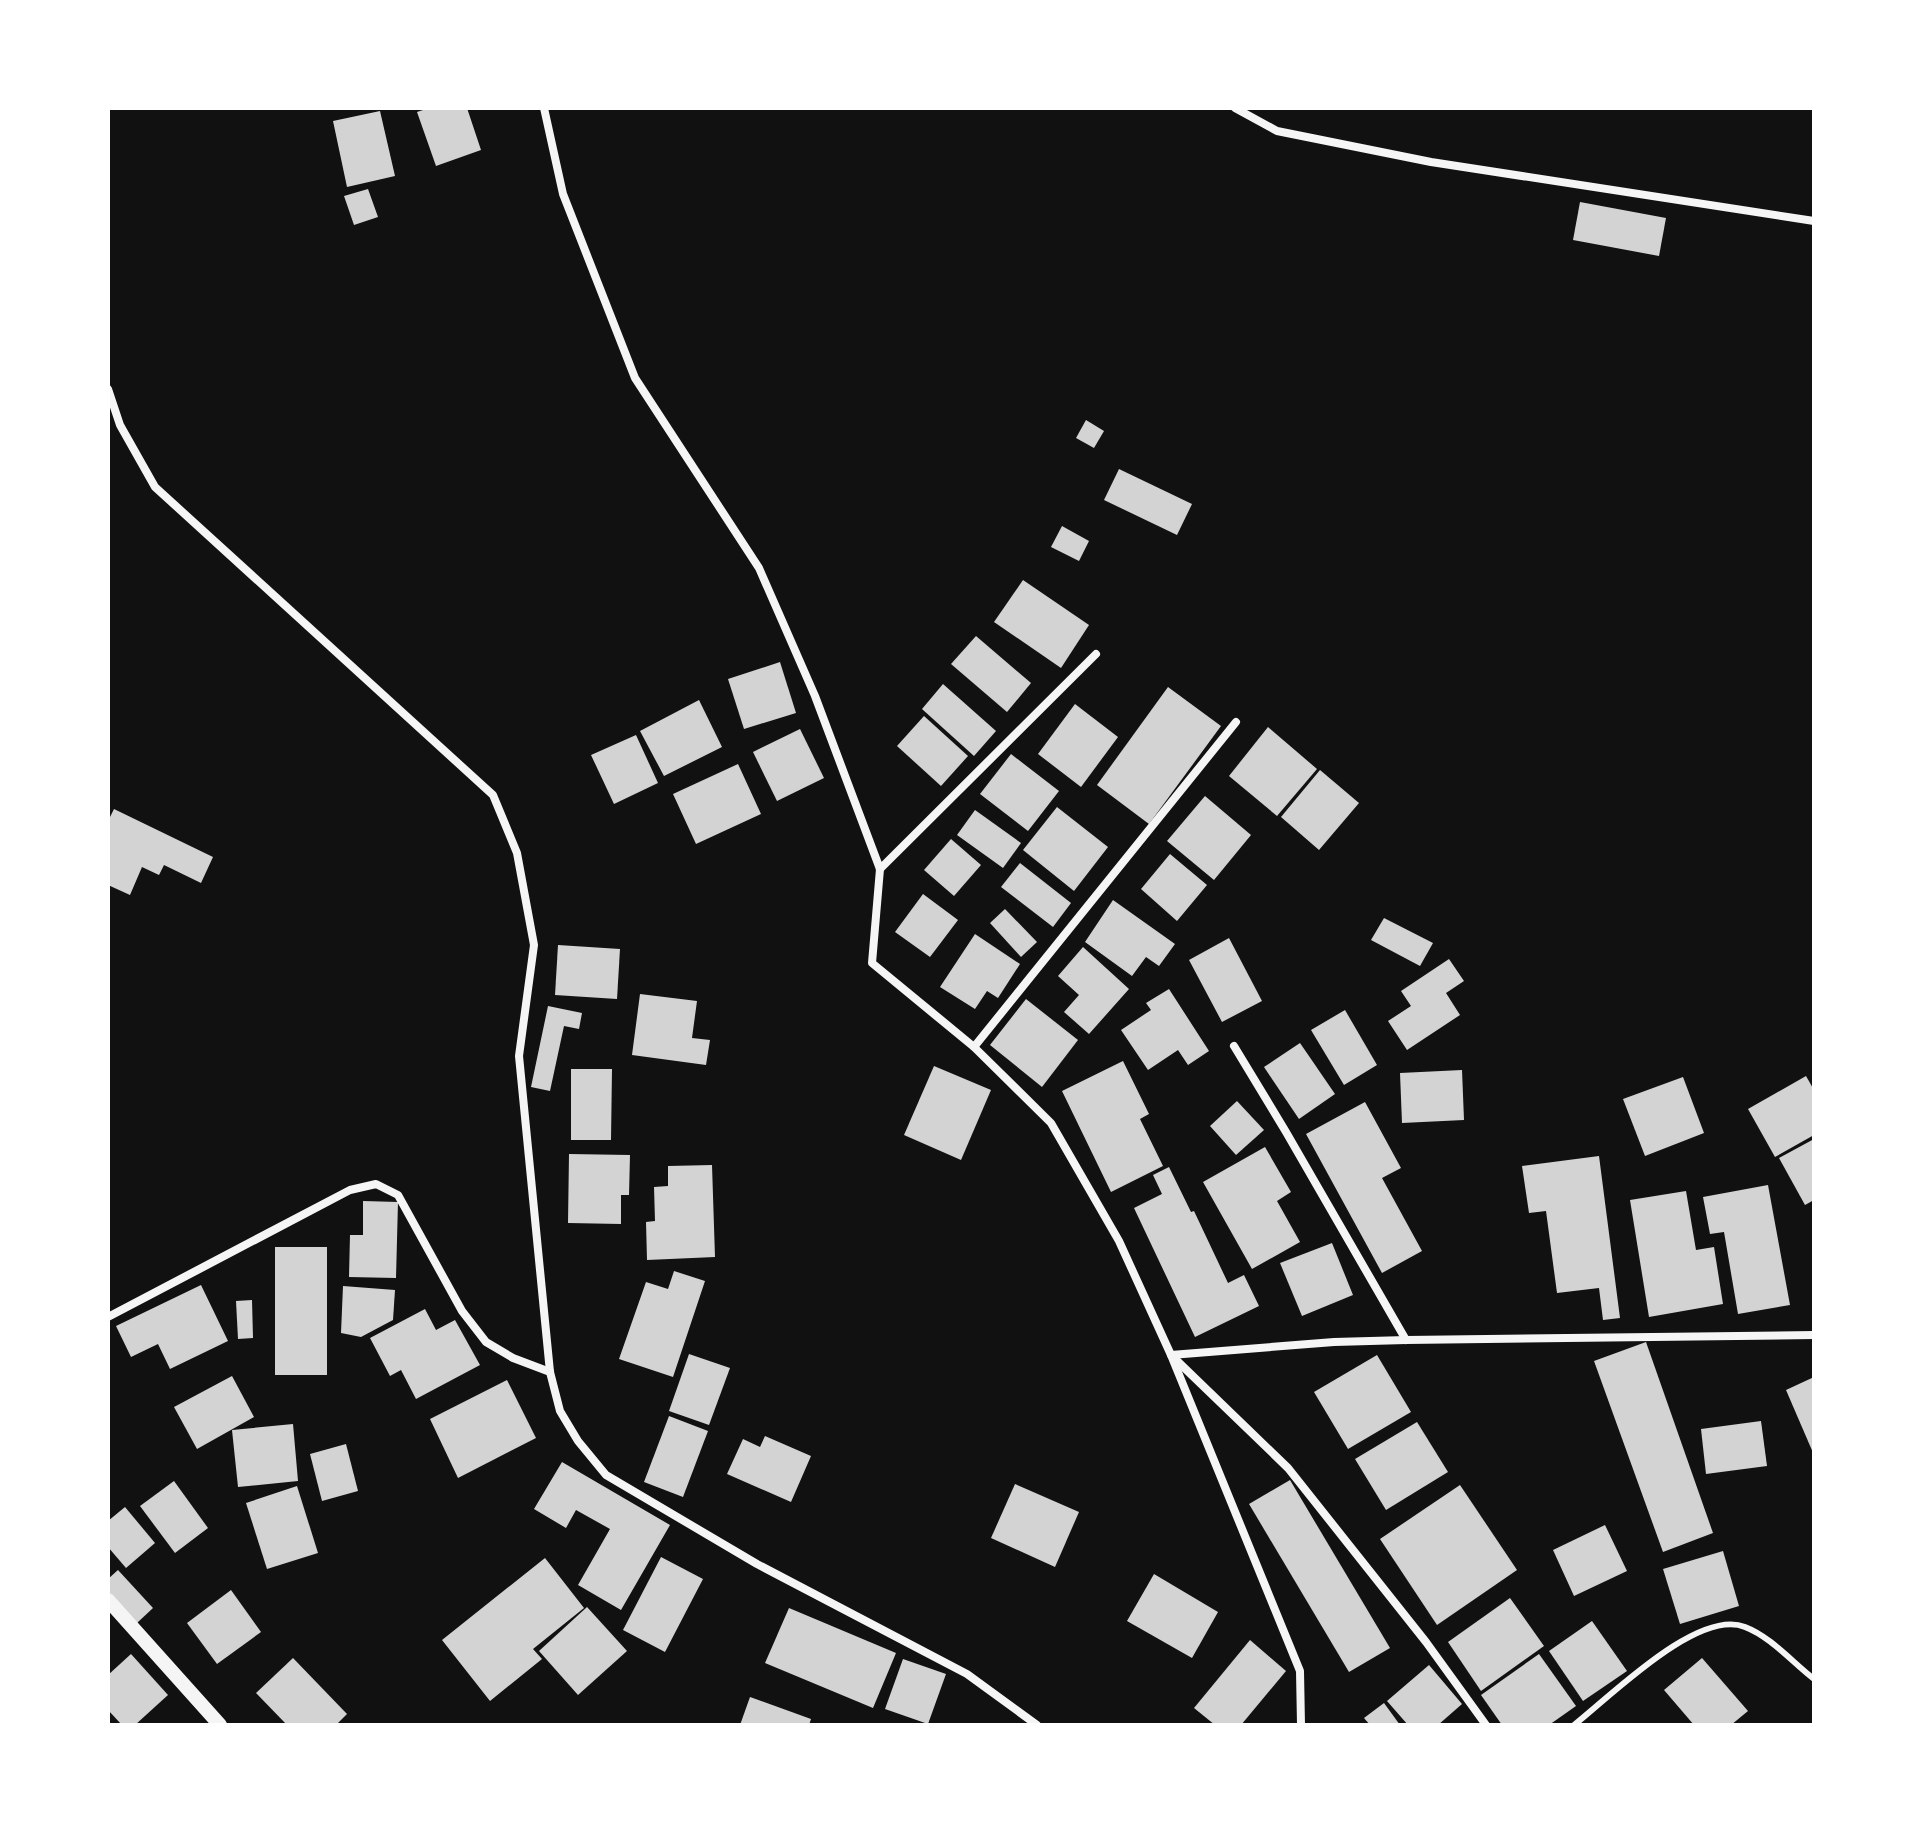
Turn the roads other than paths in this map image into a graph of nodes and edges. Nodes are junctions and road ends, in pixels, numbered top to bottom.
1 (544, 108) edge
2 (1235, 108) edge
3 (1814, 221) edge
4 (108, 389) edge
5 (1096, 654) dead end
6 (1236, 722) dead end
7 (880, 869) junction
8 (1234, 1046) dead end
9 (974, 1047) junction
10 (108, 1317) edge
11 (1814, 1335) edge
12 (1406, 1340) junction
13 (1171, 1355) junction
14 (550, 1372) junction
15 (108, 1600) edge
16 (1814, 1679) edge
17 (220, 1725) edge
18 (1037, 1725) edge
19 (1301, 1725) edge
20 (1486, 1725) edge
21 (1574, 1725) edge

1 - 7 street
2 - 3 street
4 - 14 street
5 - 7 street
6 - 9 street
7 - 9 street
8 - 12 street
9 - 13 street
10 - 14 street
11 - 12 street
12 - 13 street
13 - 19 street
13 - 20 street
14 - 18 street
15 - 17 street
16 - 21 lane

